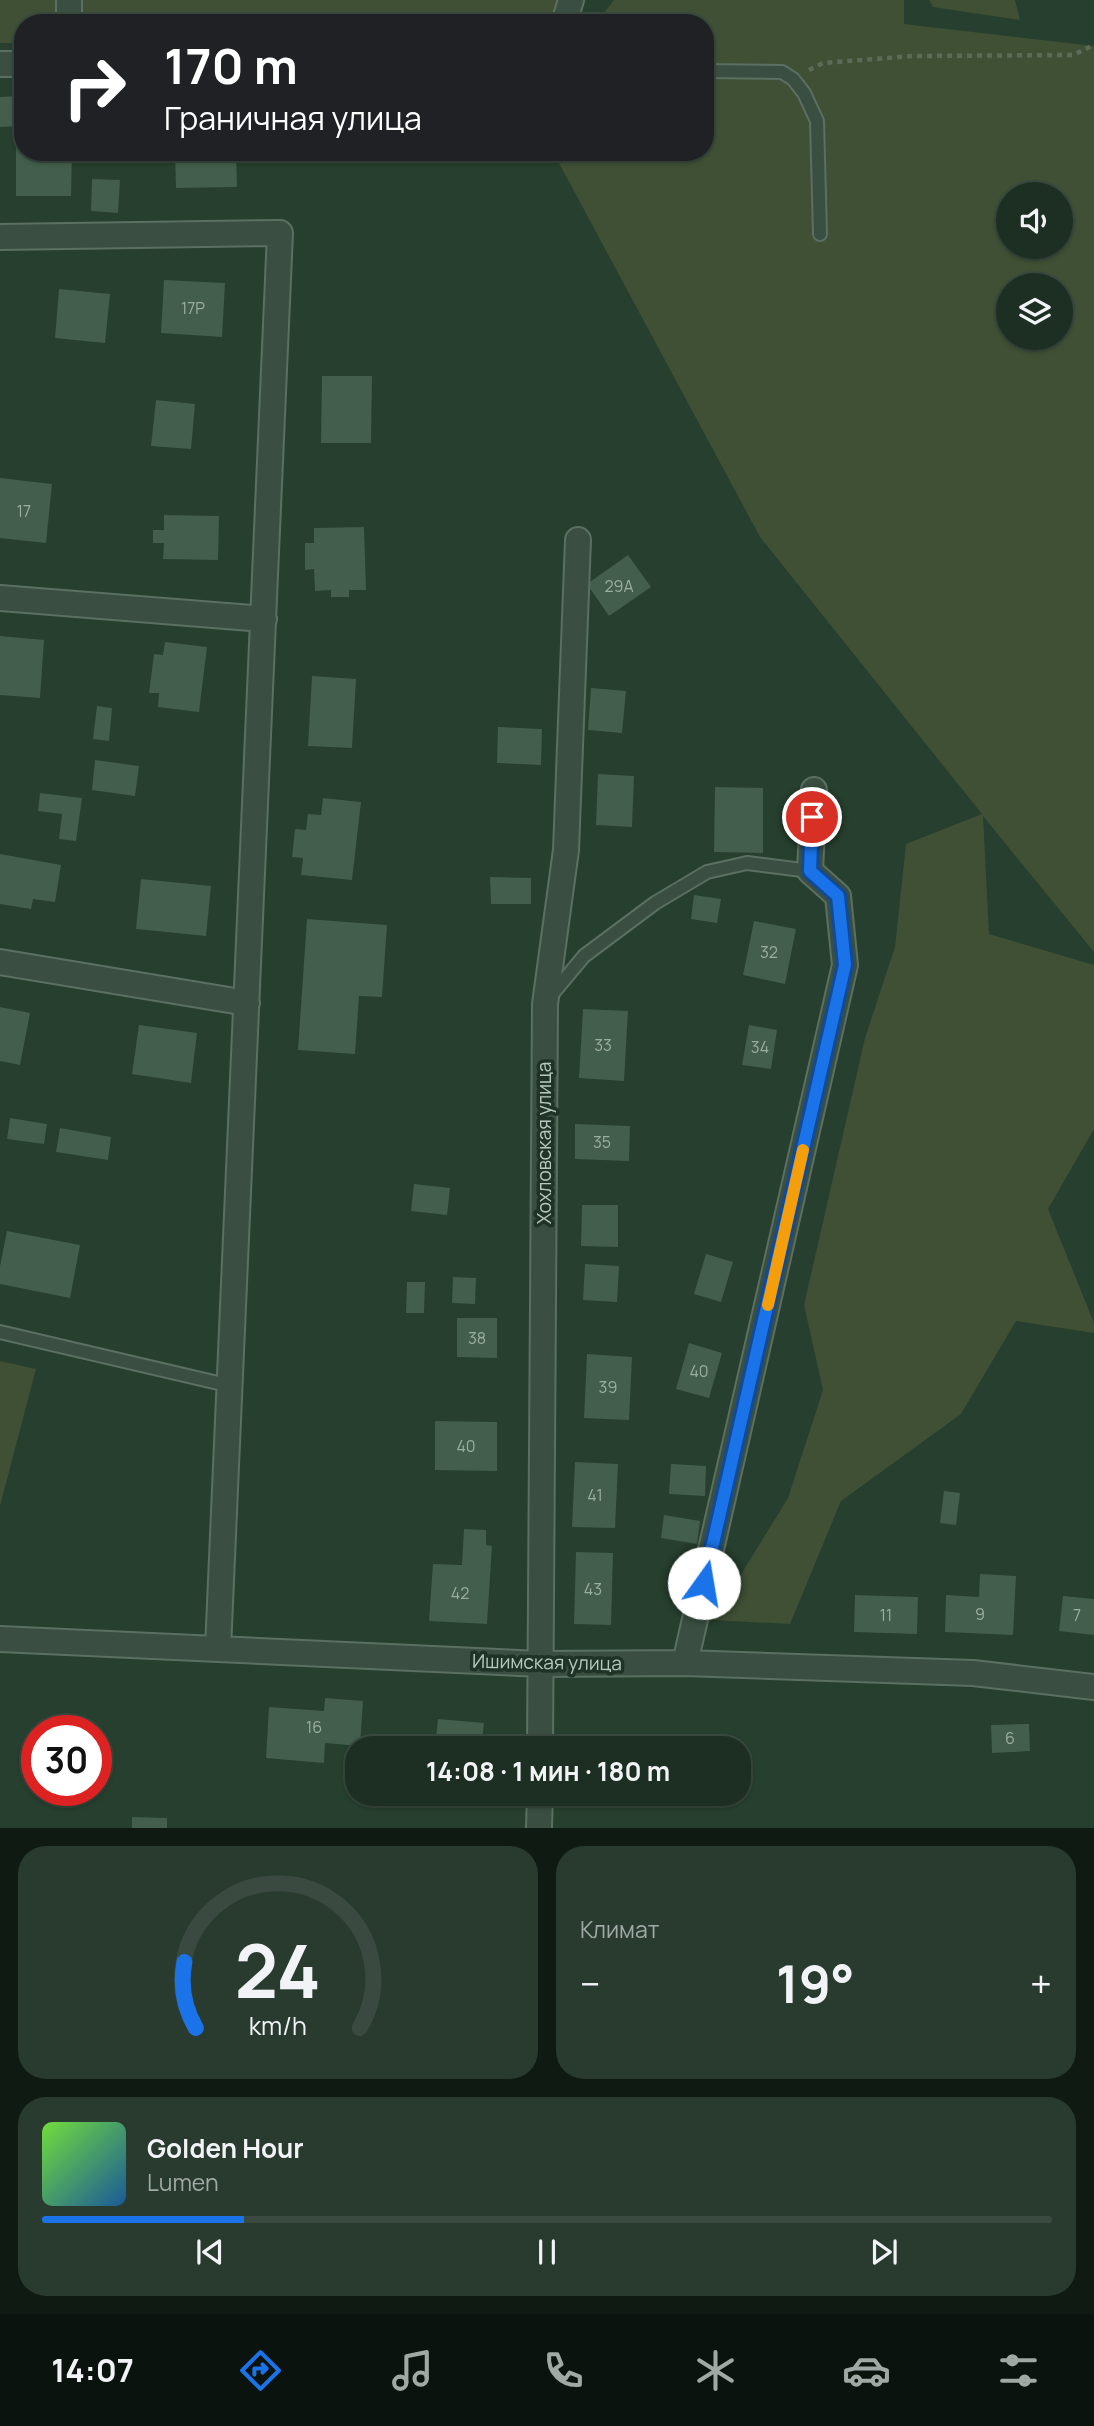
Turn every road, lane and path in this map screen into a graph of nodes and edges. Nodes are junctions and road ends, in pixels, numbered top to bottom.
1 (1094, 45) edge
2 (714, 71) edge
3 (793, 79) junction
4 (820, 234) dead end
5 (0, 237) edge
6 (578, 540) dead end
7 (0, 598) edge
8 (264, 620) junction
9 (814, 790) dead end
10 (810, 871) junction
11 (0, 962) edge
12 (247, 1003) junction
13 (545, 1004) junction
14 (0, 1332) edge
15 (231, 1386) junction
16 (0, 1639) edge
17 (218, 1649) junction
18 (685, 1663) junction
19 (541, 1664) junction
20 (1094, 1687) edge
21 (540, 1736) edge
22 (540, 1806) edge
23 (539, 1828) edge

1 - 3 path
2 - 3 lane
3 - 4 lane
5 - 8 street
6 - 13 street, Хохловская улица
7 - 8 street
8 - 12 street
9 - 10 street
10 - 13 lane
10 - 18 street
11 - 12 street
12 - 15 street
13 - 19 street, Хохловская улица
14 - 15 lane
15 - 17 street
16 - 17 street, Ишимская улица
17 - 19 street, Ишимская улица
18 - 19 street, Ишимская улица
18 - 20 street, Ишимская улица
19 - 21 street, Хохловская улица
22 - 23 street

